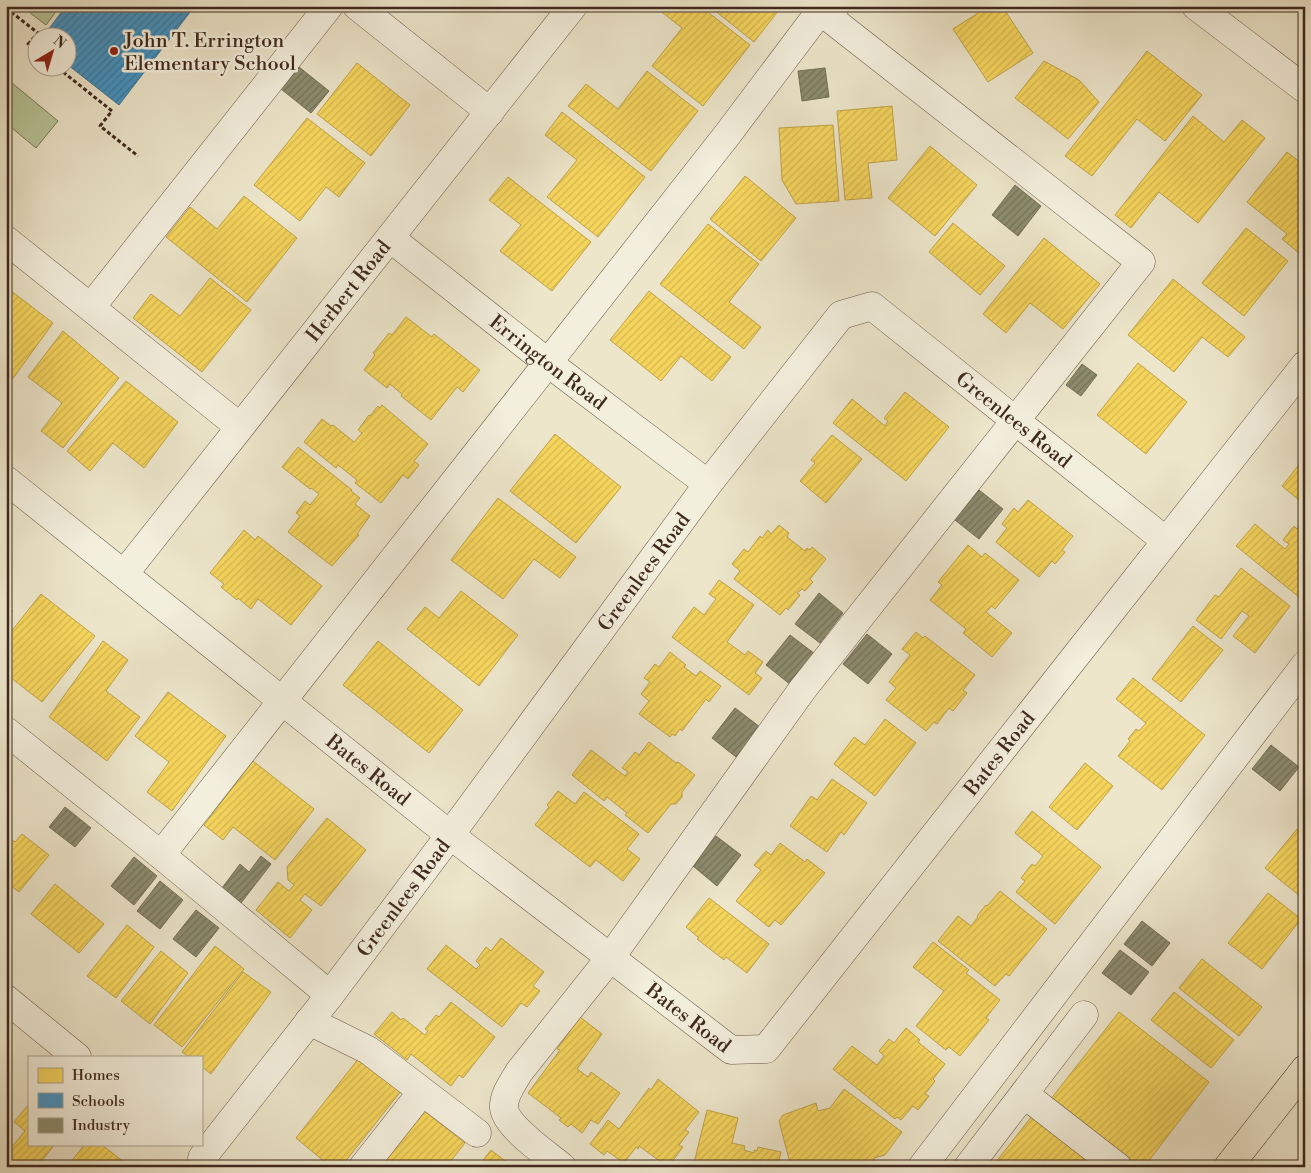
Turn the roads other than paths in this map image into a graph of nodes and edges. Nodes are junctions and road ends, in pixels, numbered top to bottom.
1 (329, 6) edge
2 (357, 6) edge
3 (573, 6) edge
4 (824, 6) edge
5 (834, 6) edge
6 (1196, 6) edge
7 (1305, 90) edge
8 (490, 112) junction
9 (390, 238) junction
10 (6, 240) edge
11 (91, 307) junction
12 (547, 362) junction
13 (1300, 381) edge
14 (1016, 420) junction
15 (240, 426) junction
16 (6, 480) edge
17 (708, 484) junction
18 (1166, 541) junction
19 (124, 574) junction
20 (1305, 665) edge
21 (282, 702) junction
22 (6, 731) edge
23 (450, 835) junction
24 (161, 855) junction
25 (610, 958) junction
26 (330, 995) junction
27 (6, 1000) edge
28 (1084, 1015) dead end
29 (309, 1022) junction
30 (76, 1056) edge
31 (1305, 1069) edge
32 (422, 1092) junction
33 (1024, 1094) junction
34 (477, 1133) dead end
35 (200, 1156) edge
36 (364, 1167) edge
37 (562, 1167) edge
38 (922, 1167) edge
39 (968, 1167) edge
40 (1118, 1167) edge
41 (1228, 1167) edge

1 - 11 street
2 - 8 street
3 - 8 street, Herbert Road
4 - 12 street
5 - 14 street
6 - 7 street
8 - 9 street, Herbert Road
9 - 12 street, Errington Road
9 - 15 street, Herbert Road
10 - 11 street
11 - 15 street
12 - 17 street, Errington Road
12 - 21 street
13 - 18 street, Bates Road
14 - 17 street, Greenlees Road
14 - 18 street, Greenlees Road
14 - 25 street
15 - 19 street, Herbert Road
16 - 19 street, Bates Road
17 - 23 street, Greenlees Road
18 - 25 street, Bates Road
19 - 21 street, Bates Road
20 - 38 street
21 - 23 street, Bates Road
21 - 24 street
22 - 24 street
23 - 25 street, Bates Road
23 - 26 street, Greenlees Road
24 - 26 street
25 - 37 street
26 - 29 street, Greenlees Road
27 - 30 street
28 - 33 street
29 - 32 street
29 - 35 street, Greenlees Road
31 - 41 main road
32 - 34 street
32 - 36 street
33 - 39 street
33 - 40 street

